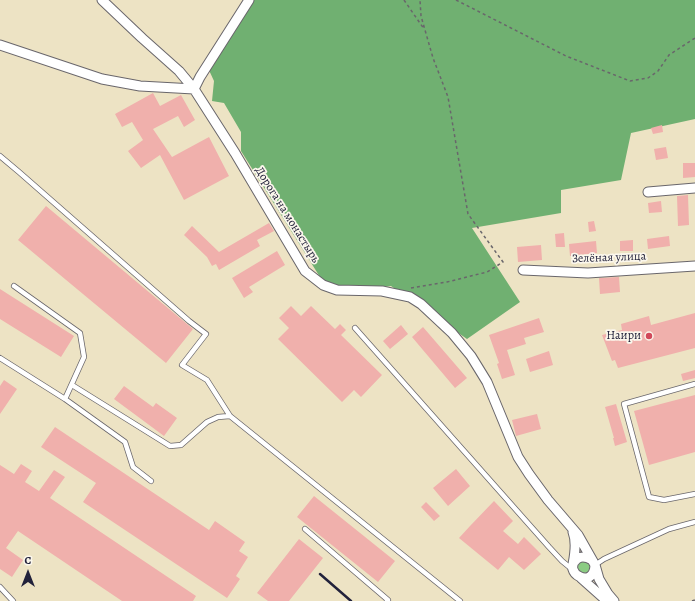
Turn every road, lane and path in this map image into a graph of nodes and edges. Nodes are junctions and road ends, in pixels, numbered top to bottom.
1 (102, 0) edge
2 (249, 0) edge
3 (404, 0) edge
4 (420, 0) edge
5 (456, 0) edge
6 (425, 30) junction
7 (695, 38) edge
8 (0, 45) edge
9 (194, 89) junction
10 (0, 156) edge
11 (695, 188) edge
12 (648, 192) dead end
13 (695, 266) edge
14 (523, 270) dead end
15 (14, 286) dead end
16 (409, 288) dead end
17 (355, 328) dead end
18 (0, 358) edge
19 (695, 384) edge
20 (72, 385) junction
21 (65, 399) junction
22 (230, 416) junction
23 (151, 481) dead end
24 (695, 494) edge
25 (695, 522) edge
26 (570, 525) junction
27 (305, 529) dead end
28 (593, 562) junction
29 (573, 567) junction
30 (581, 578) junction
31 (0, 587) edge
32 (695, 600) edge
33 (13, 601) edge
34 (387, 601) edge
35 (460, 601) edge
36 (607, 601) edge
37 (614, 601) edge
38 (692, 601) edge

1 - 9 street, Дорога на монастырь
2 - 9 street
3 - 6 path
4 - 6 path
5 - 7 path
6 - 16 path
8 - 9 street
9 - 26 street, Дорога на монастырь
10 - 22 lane
11 - 12 street
13 - 14 street, Зелёная улица
15 - 20 lane
17 - 29 lane
18 - 21 lane
19 - 24 lane
20 - 21 lane
20 - 22 lane
21 - 23 lane
22 - 35 lane
25 - 28 lane
26 - 28 street, Дорога на монастырь
26 - 29 street
27 - 34 lane
28 - 29 street
28 - 30 street
28 - 37 street, Дорога на монастырь
29 - 30 street
30 - 36 street
31 - 33 lane
32 - 38 path

